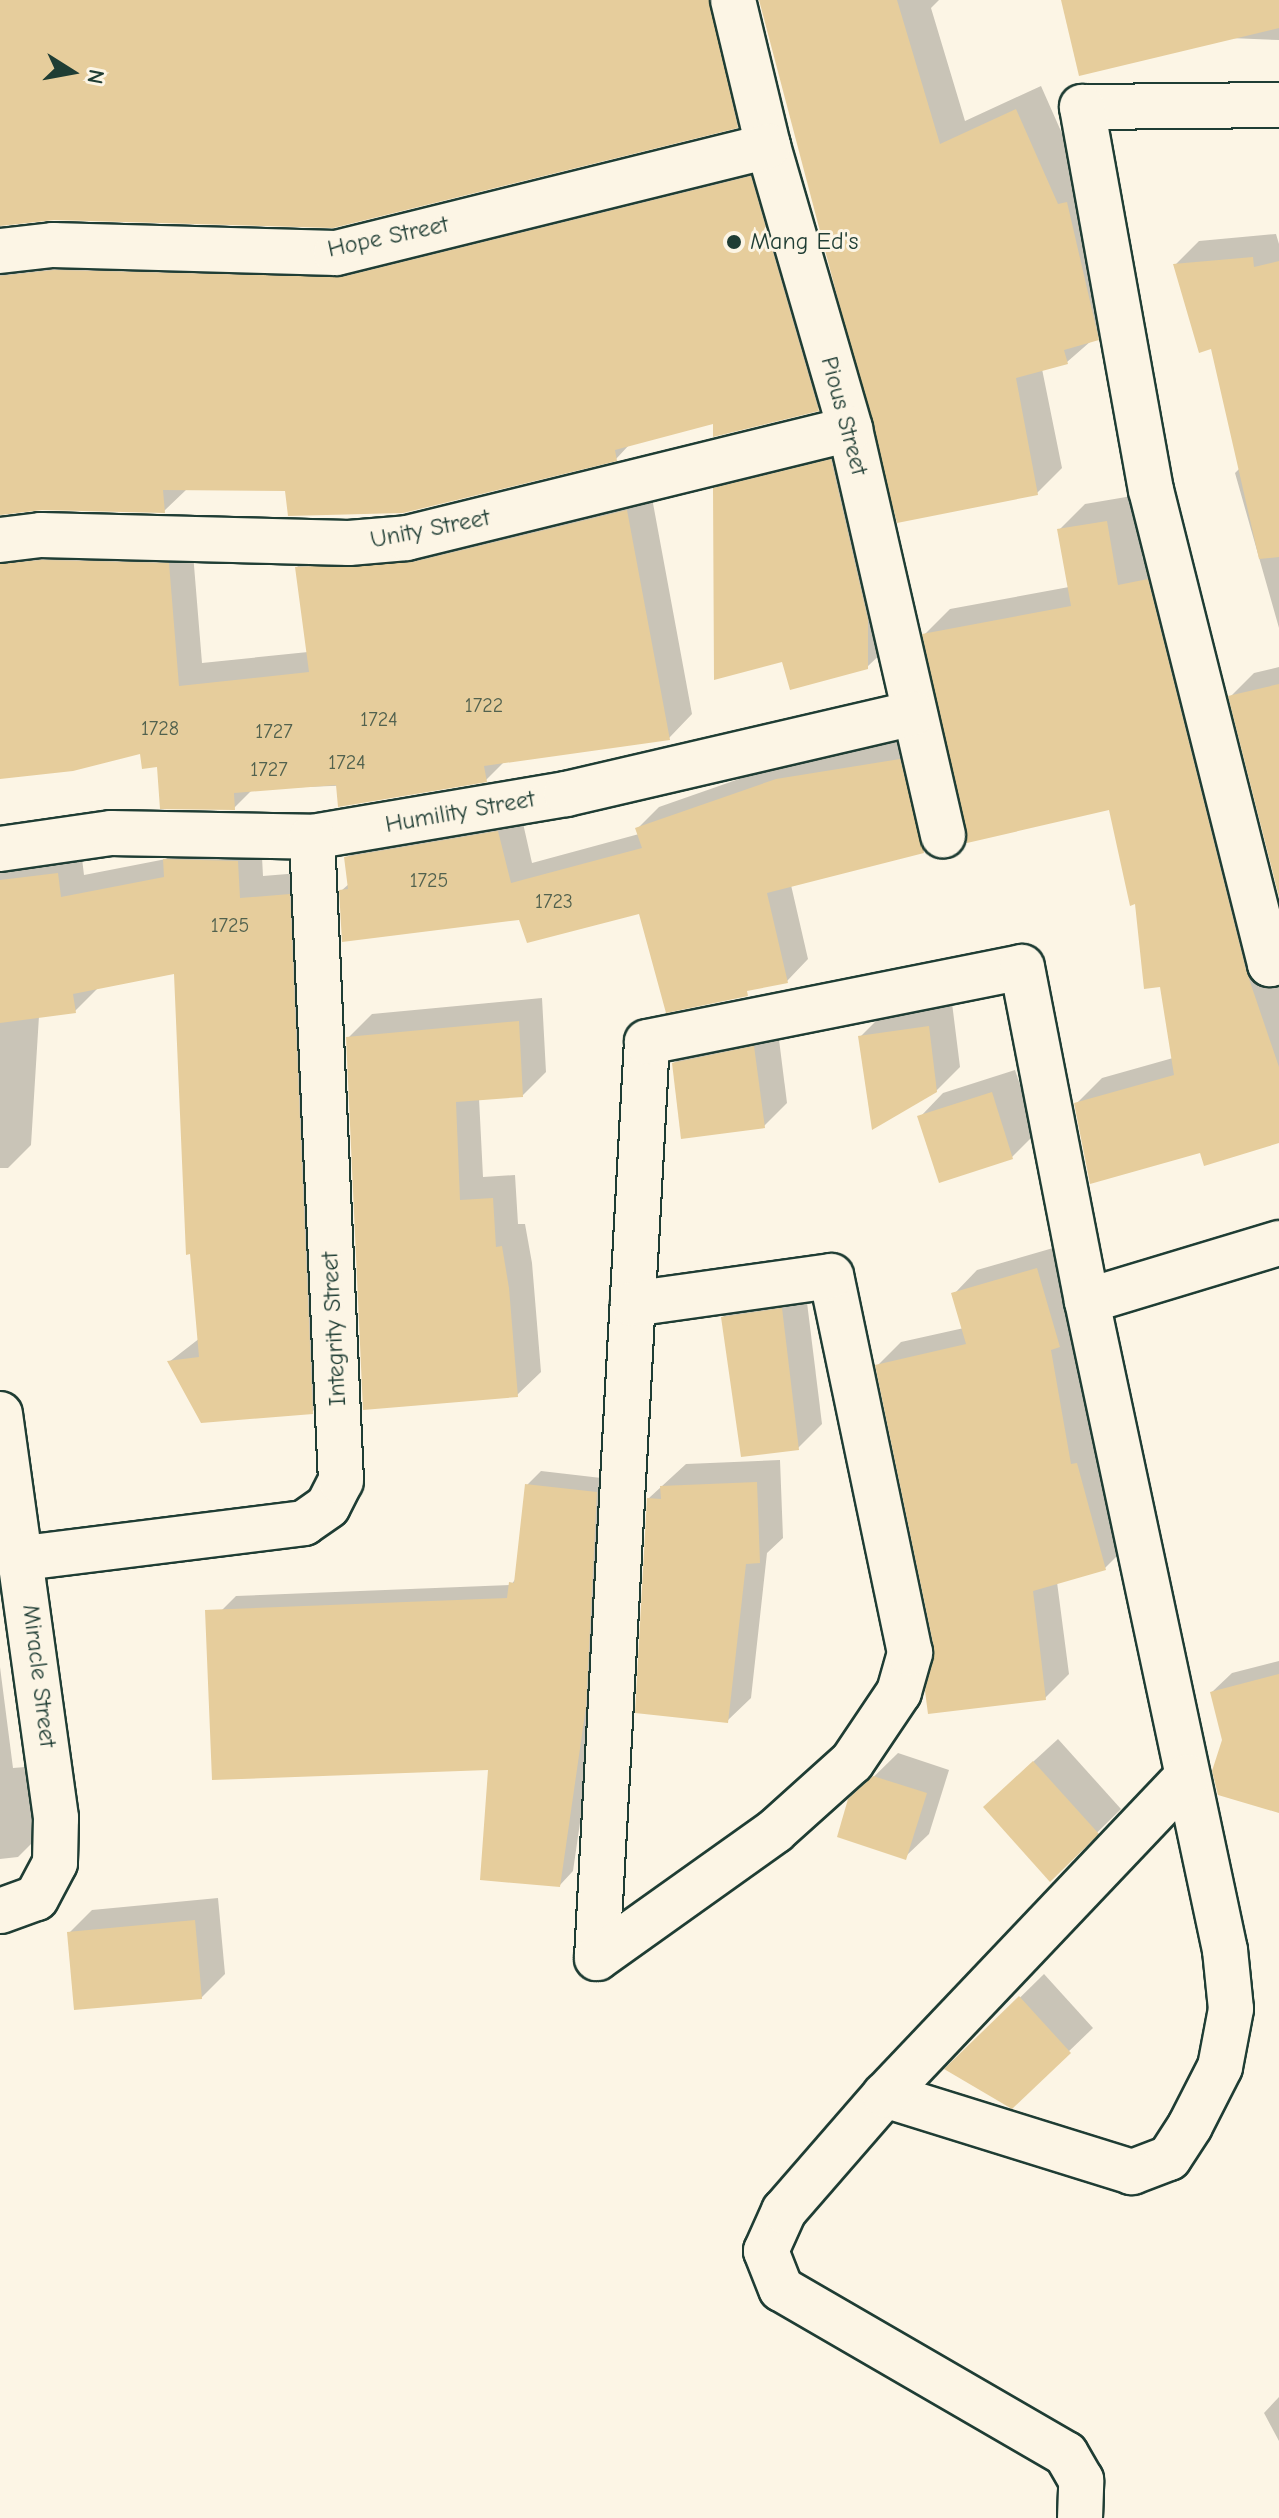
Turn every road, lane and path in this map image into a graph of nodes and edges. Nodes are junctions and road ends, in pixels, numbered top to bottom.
1 (733, 0) edge
2 (1279, 105) edge
3 (768, 146) junction
4 (0, 251) edge
5 (850, 429) junction
6 (0, 540) edge
7 (913, 713) junction
8 (943, 836) dead end
9 (312, 837) junction
10 (0, 849) edge
11 (1279, 962) edge
12 (1279, 1243) edge
13 (1087, 1301) junction
14 (633, 1304) junction
15 (0, 1414) edge
16 (24, 1558) junction
17 (1187, 1777) junction
18 (0, 1911) edge
19 (885, 2095) junction
20 (1080, 2518) edge

1 - 3 street, Pious Street
2 - 11 street
3 - 4 street, Hope Street
3 - 5 street, Pious Street
5 - 6 street, Unity Street
5 - 7 street, Pious Street
7 - 8 street, Pious Street
7 - 9 street, Humility Street
9 - 10 street, Humility Street
9 - 16 street, Integrity Street
12 - 13 street
13 - 14 street
13 - 17 street
14 - 14 street
15 - 16 street, Miracle Street
16 - 18 street, Miracle Street
17 - 19 street
17 - 19 street
19 - 20 street

